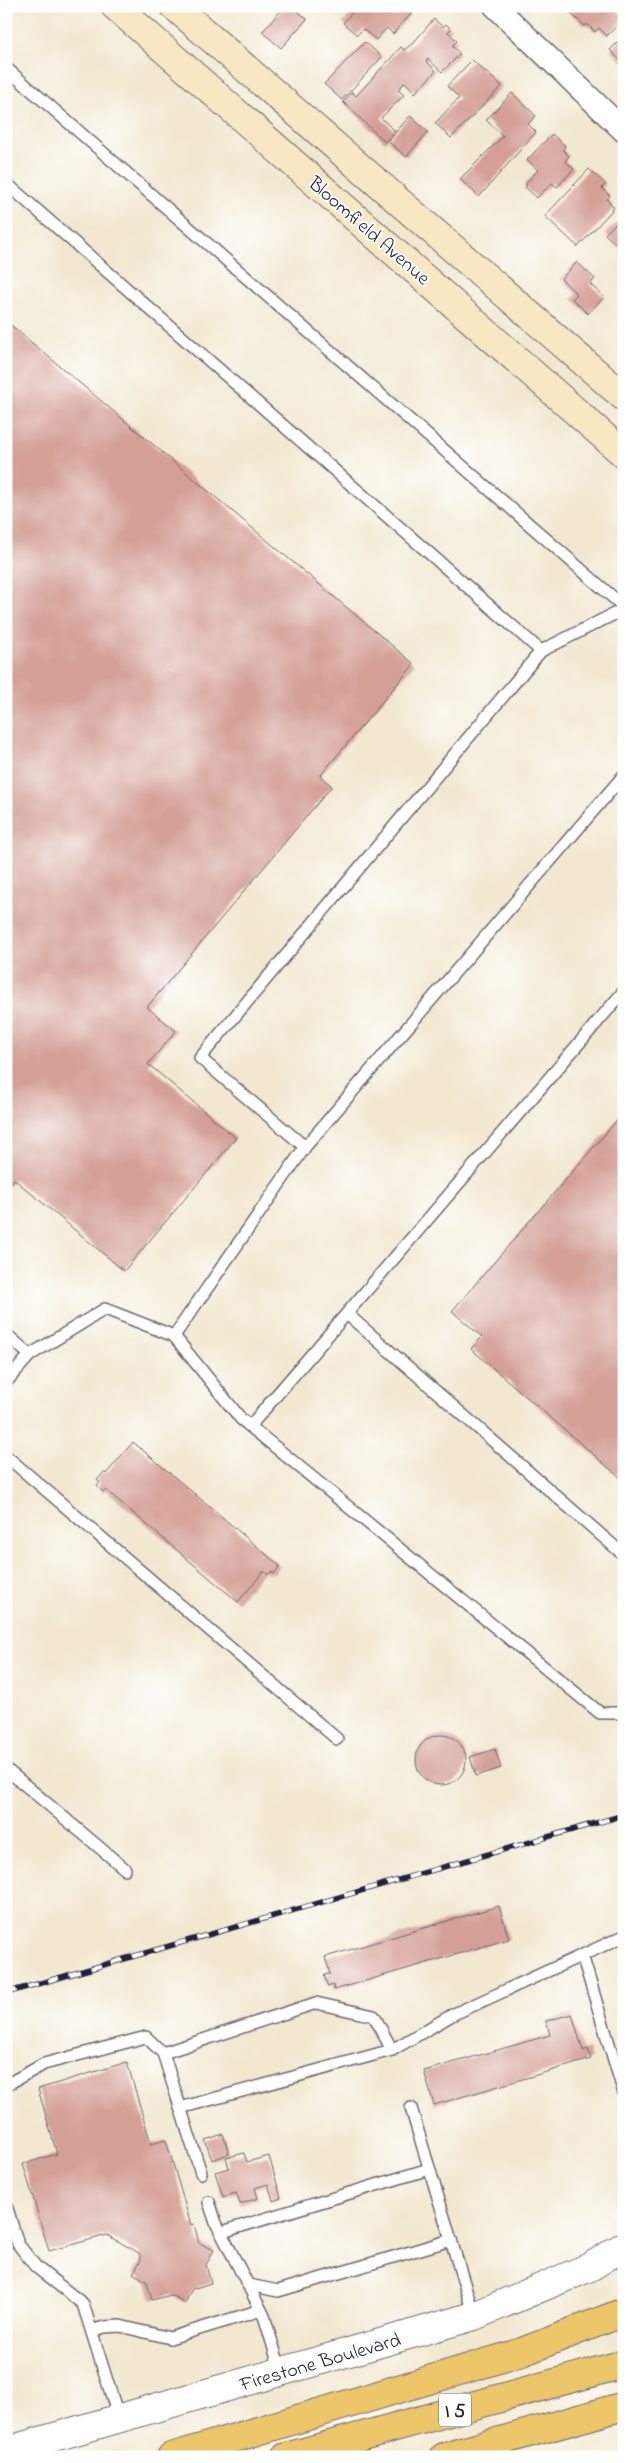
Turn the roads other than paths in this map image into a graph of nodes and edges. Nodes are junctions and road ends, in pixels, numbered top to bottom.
1 (115, 6) edge
2 (174, 6) edge
3 (495, 6) edge
4 (6, 68) edge
5 (624, 131) edge
6 (6, 184) edge
7 (624, 397) edge
8 (624, 454) edge
9 (624, 608) edge
10 (541, 651) junction
11 (624, 775) edge
12 (624, 991) edge
13 (305, 1147) junction
14 (347, 1314) junction
15 (6, 1334) edge
16 (174, 1336) junction
17 (30, 1355) junction
18 (6, 1382) edge
19 (250, 1426) junction
20 (6, 1456) edge
21 (624, 1555) edge
22 (624, 1713) edge
23 (337, 1739) dead end
24 (6, 1769) edge
25 (125, 1869) dead end
26 (624, 1936) edge
27 (582, 1955) junction
28 (392, 2050) junction
29 (163, 2053) junction
30 (6, 2086) edge
31 (624, 2093) edge
32 (180, 2108) junction
33 (411, 2108) dead end
34 (429, 2169) junction
35 (201, 2173) dead end
36 (209, 2202) dead end
37 (6, 2206) edge
38 (222, 2232) junction
39 (451, 2240) junction
40 (624, 2246) edge
41 (249, 2285) junction
42 (261, 2310) junction
43 (624, 2312) edge
44 (474, 2316) junction
45 (92, 2332) junction
46 (624, 2364) edge
47 (281, 2372) junction
48 (624, 2406) edge
49 (118, 2419) junction
50 (6, 2451) edge
51 (171, 2457) edge
52 (286, 2457) edge
53 (444, 2457) edge

1 - 8 main road, Bloomfield Avenue
2 - 7 main road, Bloomfield Avenue
3 - 5 street
4 - 9 lane
6 - 10 lane
9 - 10 lane
10 - 13 lane
11 - 13 lane
12 - 14 lane
13 - 16 lane
14 - 19 lane
14 - 21 lane
15 - 17 lane
16 - 17 lane
16 - 19 lane
17 - 18 lane
19 - 22 lane
20 - 23 lane
24 - 25 lane
26 - 27 lane
27 - 28 lane
27 - 31 lane
28 - 29 lane
28 - 32 lane
29 - 30 lane
29 - 32 lane
32 - 35 lane
33 - 34 lane
34 - 38 lane
34 - 39 lane
36 - 38 lane
37 - 45 lane
38 - 41 lane
39 - 41 lane
39 - 44 lane
40 - 44 street, Firestone Boulevard
41 - 42 lane
42 - 45 lane
42 - 47 lane
43 - 51 highway
44 - 47 street, Firestone Boulevard
45 - 49 lane
46 - 52 highway, I 5
47 - 49 street, Firestone Boulevard
48 - 53 highway
49 - 50 street, Firestone Boulevard

